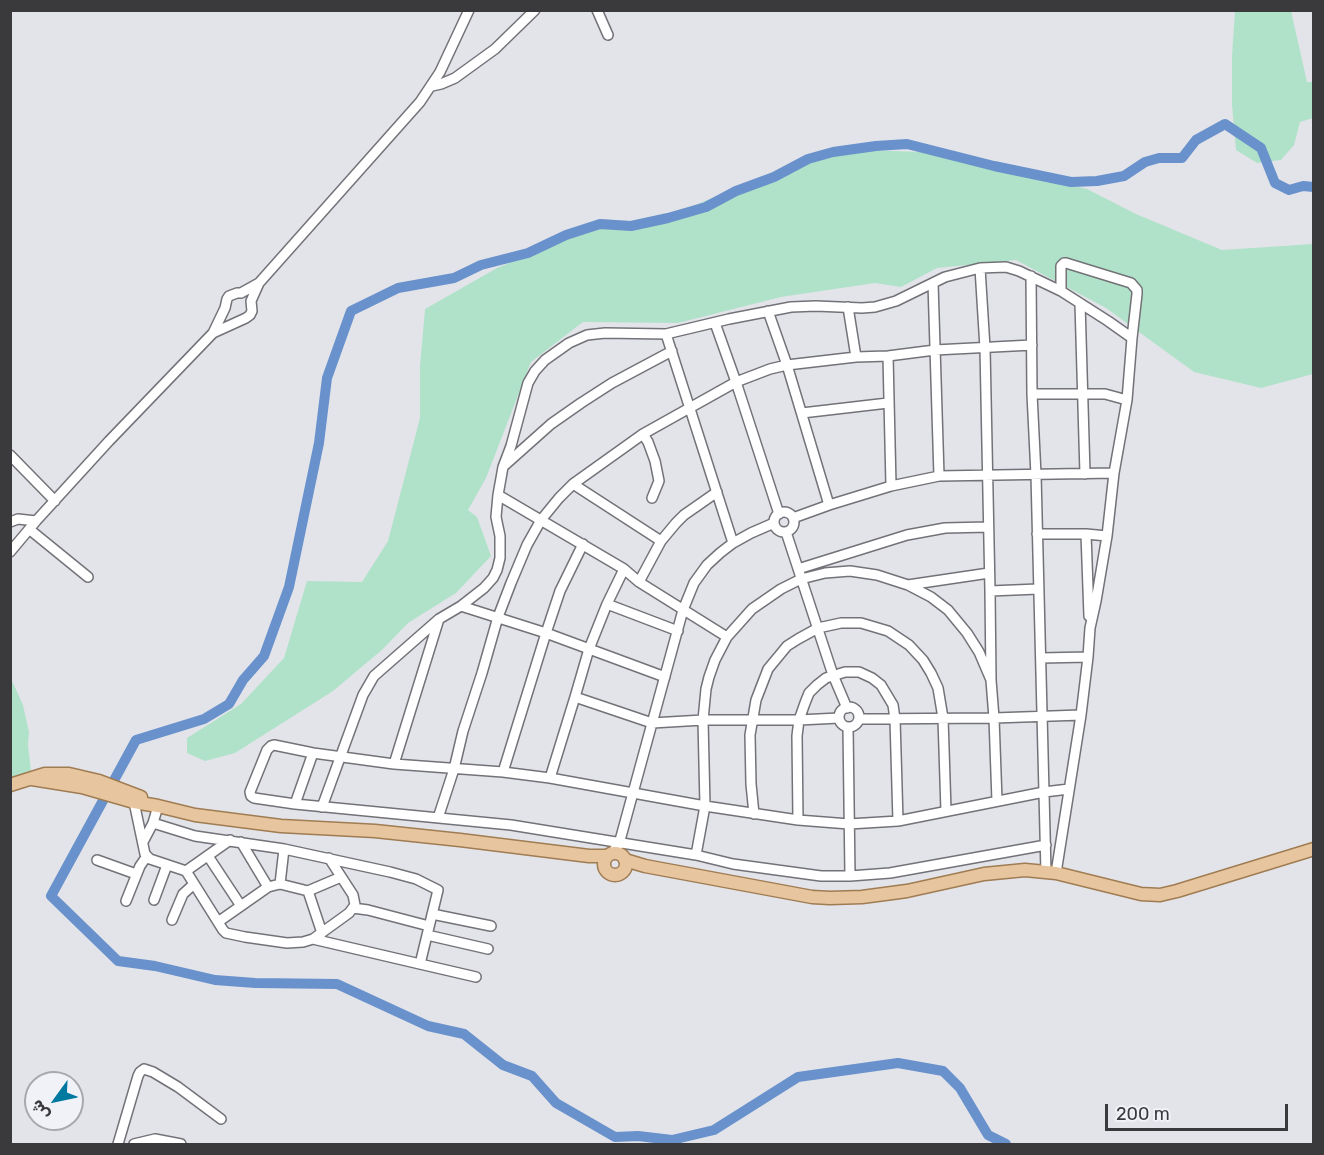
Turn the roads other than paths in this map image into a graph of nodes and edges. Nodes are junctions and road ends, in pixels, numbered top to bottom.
1 (469, 10) edge
2 (535, 10) edge
3 (597, 10) edge
4 (608, 35) dead end
5 (432, 86) junction
6 (980, 268) junction
7 (1032, 276) junction
8 (259, 283) junction
9 (933, 283) junction
10 (1061, 291) junction
11 (241, 293) junction
12 (251, 301) junction
13 (1080, 303) junction
14 (848, 307) junction
15 (225, 308) junction
16 (768, 311) junction
17 (242, 320) junction
18 (715, 323) junction
19 (213, 333) junction
20 (666, 334) junction
21 (1131, 338) junction
22 (1032, 345) junction
23 (985, 348) junction
24 (935, 350) junction
25 (672, 351) junction
26 (888, 356) junction
27 (856, 357) junction
28 (787, 365) junction
29 (736, 382) junction
30 (1032, 394) junction
31 (1083, 394) junction
32 (1127, 400) junction
33 (888, 403) junction
34 (690, 408) junction
35 (802, 413) junction
36 (643, 434) junction
37 (10, 455) edge
38 (503, 467) junction
39 (1114, 473) junction
40 (1085, 474) junction
41 (987, 475) junction
42 (1036, 475) junction
43 (939, 476) junction
44 (573, 484) junction
45 (891, 486) junction
46 (717, 492) junction
47 (498, 495) junction
48 (652, 498) dead end
49 (55, 501) junction
50 (830, 505) junction
51 (779, 514) junction
52 (793, 518) junction
53 (36, 520) junction
54 (541, 520) junction
55 (10, 522) edge
56 (774, 523) junction
57 (988, 527) junction
58 (29, 530) junction
59 (786, 532) junction
60 (1037, 534) junction
61 (1086, 534) junction
62 (1107, 536) junction
63 (662, 541) junction
64 (734, 543) junction
65 (583, 544) junction
66 (10, 552) edge
67 (624, 570) junction
68 (989, 573) junction
69 (800, 574) junction
70 (88, 578) dead end
71 (639, 582) junction
72 (908, 585) junction
73 (1038, 589) junction
74 (990, 591) junction
75 (607, 604) junction
76 (461, 606) junction
77 (683, 610) junction
78 (498, 617) junction
79 (439, 619) junction
80 (818, 628) junction
81 (1090, 628) junction
82 (678, 631) junction
83 (546, 633) junction
84 (727, 637) junction
85 (589, 649) junction
86 (1088, 657) junction
87 (1041, 658) junction
88 (833, 675) junction
89 (665, 677) junction
90 (991, 680) junction
91 (575, 697) junction
92 (846, 708) junction
93 (1081, 715) junction
94 (1042, 716) junction
95 (839, 718) junction
96 (943, 718) junction
97 (994, 718) junction
98 (859, 719) junction
99 (895, 719) junction
100 (703, 720) junction
101 (752, 720) junction
102 (799, 720) junction
103 (652, 723) junction
104 (848, 727) junction
105 (313, 753) junction
106 (341, 757) junction
107 (394, 764) junction
108 (454, 769) junction
109 (503, 772) junction
110 (550, 778) junction
111 (10, 785) edge
112 (1069, 789) junction
113 (1044, 792) junction
114 (123, 794) junction
115 (632, 794) junction
116 (997, 801) junction
117 (134, 802) junction
118 (295, 804) junction
119 (158, 806) junction
120 (705, 806) junction
121 (322, 807) junction
122 (946, 811) junction
123 (754, 814) junction
124 (438, 818) junction
125 (798, 820) junction
126 (898, 821) junction
127 (153, 823) junction
128 (849, 824) junction
129 (230, 840) junction
130 (144, 842) junction
131 (241, 842) junction
132 (1046, 845) junction
133 (284, 849) junction
134 (1314, 849) edge
135 (696, 855) junction
136 (147, 856) junction
137 (208, 856) junction
138 (329, 858) junction
139 (616, 858) junction
140 (97, 860) dead end
141 (167, 865) junction
142 (186, 871) junction
143 (1051, 872) junction
144 (136, 874) junction
145 (850, 876) junction
146 (341, 877) junction
147 (194, 884) junction
148 (280, 884) junction
149 (268, 887) junction
150 (308, 891) junction
151 (154, 900) dead end
152 (126, 901) dead end
153 (241, 906) junction
154 (353, 908) junction
155 (432, 914) junction
156 (172, 920) dead end
157 (218, 922) junction
158 (491, 926) dead end
159 (428, 930) junction
160 (322, 933) junction
161 (313, 939) junction
162 (488, 949) dead end
163 (420, 964) junction
164 (476, 977) dead end
165 (221, 1119) dead end
166 (118, 1144) edge
167 (134, 1144) edge
168 (181, 1144) edge

1 - 5 street
2 - 5 street
3 - 4 street
5 - 8 street
6 - 7 street
6 - 9 street
6 - 23 street
7 - 10 street
7 - 22 street
8 - 11 street
8 - 12 street
9 - 14 street
9 - 24 street
10 - 13 street
10 - 21 street
11 - 12 street
11 - 15 street
12 - 17 street
13 - 21 street
13 - 31 street
14 - 16 street
14 - 27 street
15 - 17 street
15 - 19 street
16 - 18 street
16 - 28 street
17 - 19 street
18 - 20 street
18 - 29 street
19 - 49 street
20 - 25 street
20 - 38 street
21 - 32 street
22 - 23 street
22 - 30 street
23 - 24 street
23 - 41 street
24 - 26 street
24 - 43 street
25 - 34 street
25 - 38 street
26 - 27 street
26 - 33 street
27 - 28 street
28 - 29 street
28 - 35 street
29 - 34 street
29 - 51 street
30 - 31 street
30 - 42 street
31 - 32 street
31 - 40 street
32 - 39 street
33 - 35 street
33 - 45 street
34 - 36 street
34 - 46 street
35 - 50 street
36 - 44 street
36 - 48 street
37 - 49 street
38 - 47 street
39 - 40 street
39 - 62 street
40 - 42 street
41 - 42 street
41 - 43 street
41 - 57 street
42 - 60 street
43 - 45 street
44 - 54 street
44 - 63 street
45 - 50 street
46 - 63 street
46 - 64 street
47 - 54 street
47 - 76 street
49 - 53 street
50 - 52 street
51 - 52 street
51 - 56 street
52 - 59 street
53 - 55 street
53 - 58 street
54 - 65 street
54 - 78 street
56 - 59 street
56 - 64 street
57 - 68 street
57 - 69 street
58 - 66 street
58 - 70 street
59 - 69 street
60 - 61 street
60 - 73 street
61 - 62 street
61 - 81 street
62 - 81 street
63 - 71 street
64 - 77 street
65 - 67 street
65 - 83 street
67 - 71 street
67 - 75 street
68 - 72 street
68 - 74 street
69 - 72 street
69 - 80 street
69 - 84 street
71 - 77 street
72 - 90 street
73 - 74 street
73 - 87 street
74 - 90 street
75 - 82 street
75 - 85 street
76 - 78 street
76 - 79 street
77 - 82 street
77 - 84 street
78 - 83 street
78 - 108 street
79 - 106 street
79 - 107 street
80 - 88 street
80 - 96 street
80 - 101 street
81 - 86 street
82 - 89 street
83 - 85 street
83 - 109 street
84 - 100 street
85 - 89 street
85 - 91 street
86 - 87 street
86 - 93 street
87 - 94 street
88 - 92 street
88 - 99 street
88 - 102 street
89 - 103 street
90 - 97 street
91 - 103 street
91 - 110 street
92 - 95 street
92 - 98 street
93 - 94 street
93 - 112 street
94 - 97 street
94 - 113 street
95 - 102 street
95 - 104 street
96 - 97 street
96 - 99 street
96 - 122 street
97 - 116 street
98 - 99 street
98 - 104 street
99 - 126 street
100 - 101 street
100 - 103 street
100 - 120 street
101 - 102 street
101 - 123 street
102 - 125 street
103 - 115 street
104 - 128 street
105 - 106 street
105 - 118 street
105 - 118 street
106 - 107 street
106 - 121 street
107 - 108 street
108 - 109 street
108 - 124 street
109 - 110 street
110 - 115 street
111 - 114 main road
112 - 113 street
112 - 143 street
113 - 116 street
113 - 132 street
114 - 117 main road
114 - 119 main road
115 - 120 street
115 - 139 street
116 - 122 street
117 - 119 main road
117 - 130 street
118 - 121 street
119 - 127 street
119 - 139 main road
120 - 123 street
120 - 135 street
121 - 124 street
122 - 126 street
123 - 125 street
124 - 139 street
125 - 128 street
126 - 128 street
127 - 129 street
127 - 130 street
128 - 145 street
129 - 131 street
129 - 137 street
130 - 136 street
131 - 133 street
131 - 149 street
132 - 143 street
132 - 145 street
133 - 138 street
133 - 148 street
134 - 143 main road
135 - 139 street
135 - 145 street
136 - 141 street
136 - 144 street
137 - 142 street
137 - 153 street
138 - 146 street
138 - 155 street
139 - 143 main road
140 - 144 street
141 - 142 street
141 - 151 street
142 - 147 street
144 - 152 street
146 - 150 street
146 - 154 street
147 - 156 street
147 - 157 street
148 - 149 street
148 - 150 street
149 - 153 street
150 - 160 street
153 - 157 street
154 - 159 street
154 - 160 street
155 - 158 street
155 - 159 street
157 - 161 street
159 - 162 street
159 - 163 street
160 - 161 street
161 - 163 street
163 - 164 street
165 - 166 street
167 - 168 street

